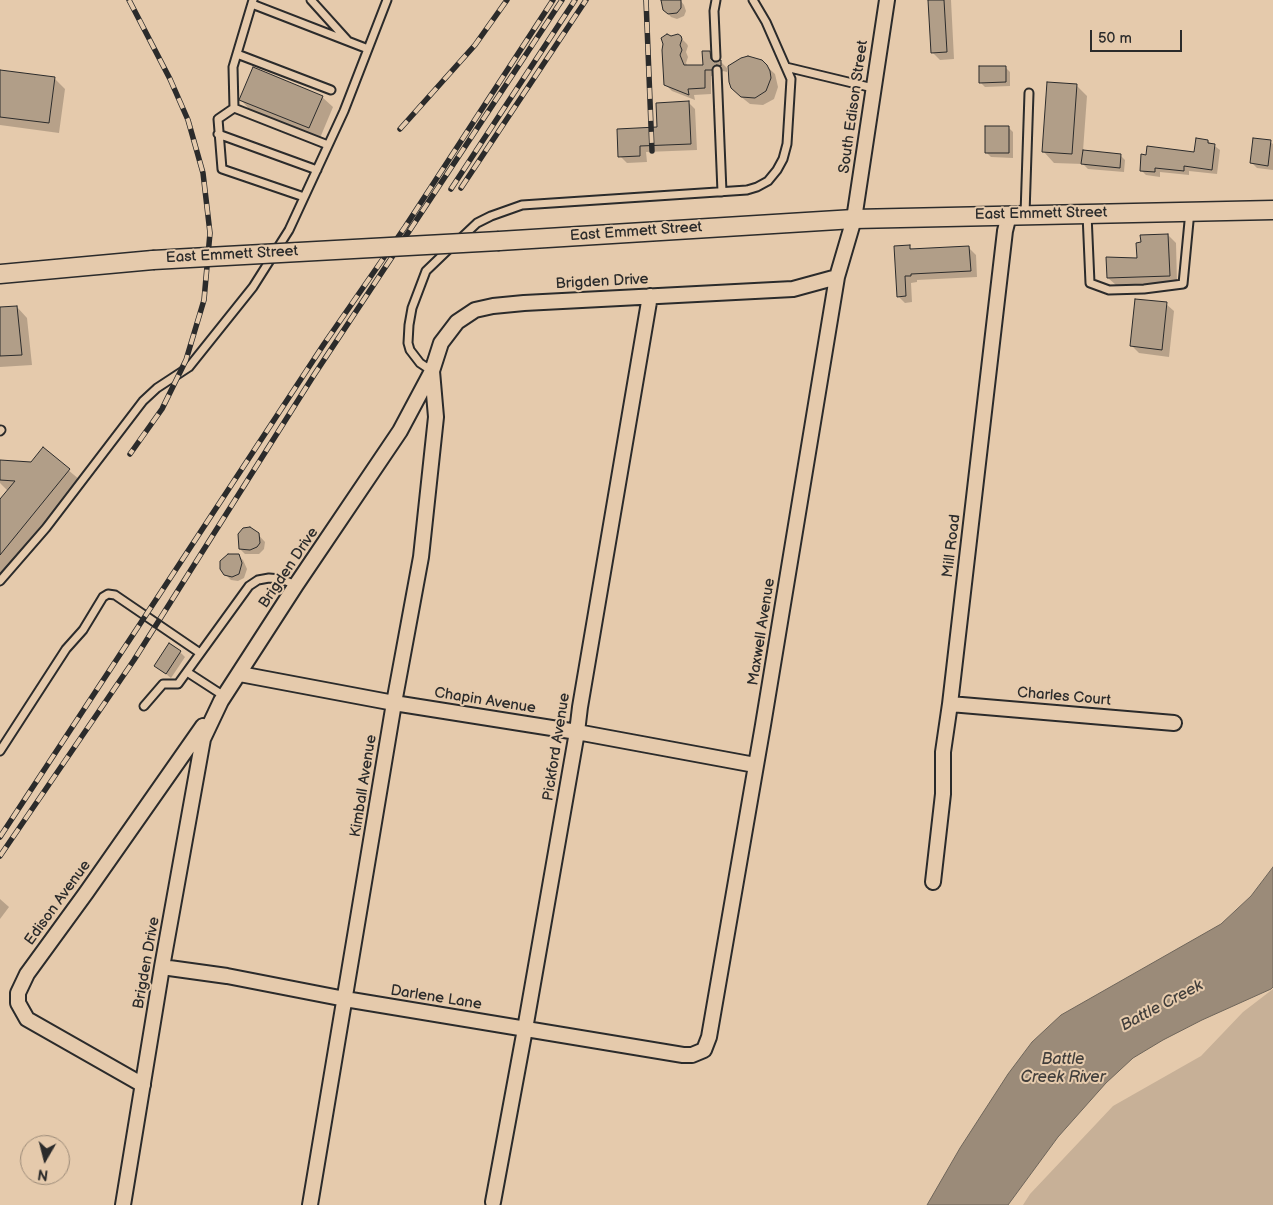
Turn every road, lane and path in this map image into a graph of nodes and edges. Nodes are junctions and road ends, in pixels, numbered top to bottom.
1 (312, 0) edge
2 (387, 0) edge
3 (716, 0) edge
4 (753, 0) edge
5 (887, 0) edge
6 (252, 2) edge
7 (349, 42) junction
8 (368, 49) junction
9 (237, 54) junction
10 (716, 57) dead end
11 (786, 67) junction
12 (717, 70) dead end
13 (873, 88) junction
14 (331, 90) dead end
15 (1029, 93) dead end
16 (234, 108) junction
17 (218, 134) junction
18 (328, 145) junction
19 (317, 170) junction
20 (722, 192) junction
21 (304, 198) junction
22 (1273, 210) edge
23 (1190, 211) junction
24 (1087, 213) junction
25 (1017, 215) junction
26 (854, 219) junction
27 (0, 274) edge
28 (837, 277) junction
29 (650, 296) junction
30 (432, 371) junction
31 (0, 581) edge
32 (296, 585) junction
33 (200, 654) junction
34 (187, 672) junction
35 (240, 674) junction
36 (223, 699) junction
37 (394, 703) junction
38 (950, 704) junction
39 (144, 706) dead end
40 (1174, 723) dead end
41 (577, 732) junction
42 (0, 751) edge
43 (755, 764) junction
44 (933, 882) dead end
45 (162, 966) junction
46 (345, 999) junction
47 (525, 1029) junction
48 (704, 1050) joint
49 (143, 1085) junction
50 (493, 1202) dead end
51 (123, 1205) edge
52 (310, 1205) edge

1 - 7 lane
2 - 8 lane
3 - 10 lane
4 - 11 lane
5 - 13 street, South Edison Street
6 - 7 lane
6 - 9 lane
7 - 8 lane
8 - 18 lane
9 - 14 lane
9 - 16 lane
11 - 13 lane
11 - 20 lane
12 - 20 lane
13 - 26 street, South Edison Street
15 - 25 lane
16 - 17 lane
16 - 18 lane
17 - 19 lane
17 - 21 lane
18 - 19 lane
19 - 21 lane
20 - 30 lane
21 - 31 lane
22 - 23 street, East Emmett Street
23 - 24 street, East Emmett Street
23 - 24 lane
24 - 25 street, East Emmett Street
25 - 26 street, East Emmett Street
25 - 38 street, Mill Road
26 - 27 street, East Emmett Street, bridge
26 - 28 street, Maxwell Avenue
28 - 29 street, Brigden Drive
28 - 43 street, Maxwell Avenue
29 - 30 street, Brigden Drive
29 - 41 street, Pickford Avenue
30 - 32 street, Brigden Drive
30 - 37 street, Kimball Avenue
32 - 33 lane
32 - 35 street, Brigden Drive
33 - 34 lane
33 - 42 lane
34 - 36 lane
34 - 39 lane
35 - 36 street, Brigden Drive
35 - 37 street, Chapin Avenue
36 - 45 street, Brigden Drive
36 - 49 street, Edison Avenue
37 - 41 street, Chapin Avenue
37 - 46 street, Kimball Avenue
38 - 40 street, Charles Court
38 - 44 street, Mill Road
41 - 43 street, Chapin Avenue
41 - 47 street, Pickford Avenue
43 - 48 street, Maxwell Avenue
45 - 46 street, Darlene Lane
45 - 49 street, Brigden Drive
46 - 47 street, Darlene Lane
46 - 52 street, Kimball Avenue
47 - 48 street, Darlene Lane
47 - 50 street, Pickford Avenue
49 - 51 street, Brigden Drive

